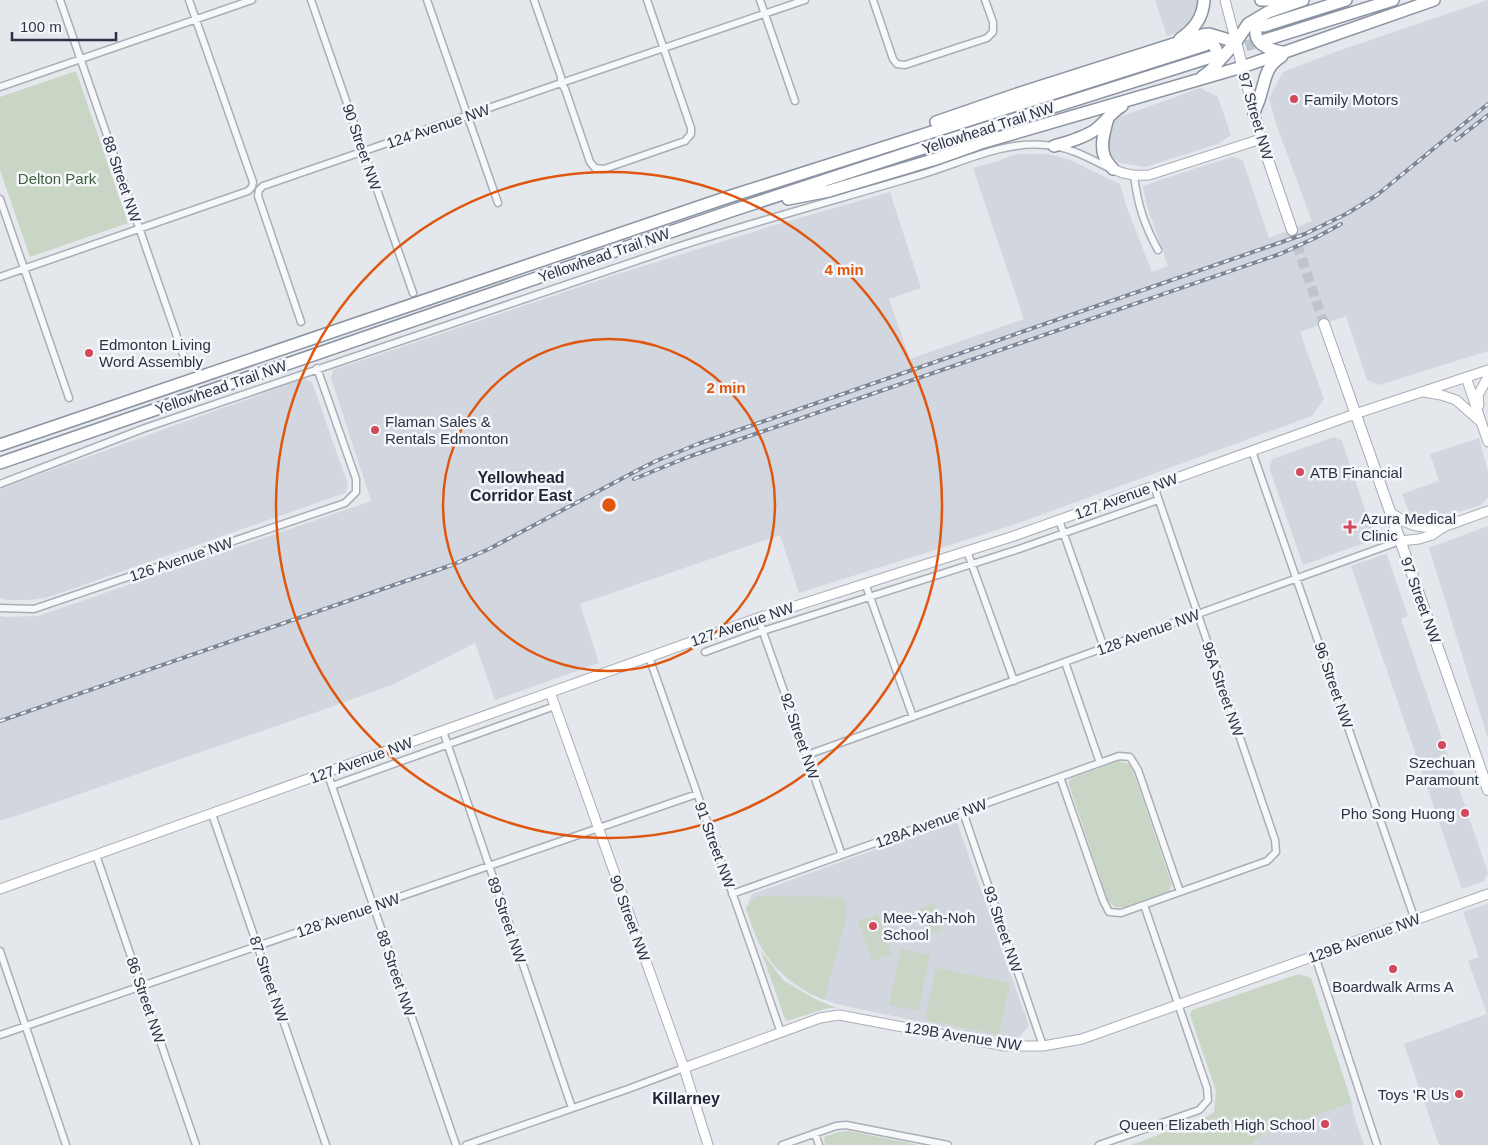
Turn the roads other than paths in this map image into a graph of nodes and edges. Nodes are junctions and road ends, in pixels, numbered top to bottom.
1 (60, 0) edge
2 (190, 0) edge
3 (252, 0) edge
4 (311, 0) edge
5 (427, 0) edge
6 (534, 0) edge
7 (647, 0) edge
8 (760, 0) edge
9 (806, 0) edge
10 (873, 0) edge
11 (985, 0) edge
12 (1204, 0) edge
13 (1225, 0) edge
14 (1261, 0) edge
15 (1296, 0) edge
16 (1303, 0) edge
17 (1346, 0) edge
18 (1393, 0) edge
19 (1434, 0) edge
20 (765, 14) junction
21 (196, 19) junction
22 (1262, 21) junction
23 (1193, 38) junction
24 (1265, 40) tunnel mouth
25 (1236, 42) junction
26 (1205, 45) dead end
27 (1170, 46) junction
28 (664, 48) junction
29 (1298, 48) junction
30 (1284, 53) junction
31 (80, 59) junction
32 (1214, 60) junction
33 (1242, 67) junction
34 (1199, 80) junction
35 (563, 83) junction
36 (0, 86) edge
37 (1136, 99) junction
38 (795, 101) dead end
39 (1254, 112) junction
40 (467, 116) junction
41 (1109, 116) junction
42 (1261, 139) junction
43 (1054, 146) junction
44 (364, 151) junction
45 (842, 160) junction
46 (1113, 169) junction
47 (1134, 176) junction
48 (255, 189) junction
49 (0, 199) edge
50 (498, 204) dead end
51 (734, 210) junction
52 (140, 229) junction
53 (1292, 230) tunnel mouth
54 (1158, 250) dead end
55 (24, 268) junction
56 (0, 277) edge
57 (413, 293) dead end
58 (301, 322) dead end
59 (1324, 324) tunnel mouth
60 (184, 357) dead end
61 (317, 368) junction
62 (1488, 370) edge
63 (1488, 377) edge
64 (1466, 378) junction
65 (1422, 392) junction
66 (69, 398) dead end
67 (1355, 414) junction
68 (1481, 422) junction
69 (1488, 442) edge
70 (0, 445) edge
71 (1252, 451) junction
72 (0, 463) edge
73 (0, 484) edge
74 (1154, 486) junction
75 (1158, 500) junction
76 (1488, 511) edge
77 (1391, 514) junction
78 (1059, 520) junction
79 (1443, 527) junction
80 (1064, 534) junction
81 (1401, 543) junction
82 (967, 551) junction
83 (972, 564) junction
84 (1297, 579) junction
85 (865, 583) junction
86 (870, 597) junction
87 (0, 608) edge
88 (1198, 614) junction
89 (758, 618) junction
90 (763, 631) junction
91 (1104, 648) junction
92 (705, 652) dead end
93 (649, 657) junction
94 (1065, 662) junction
95 (1014, 681) junction
96 (550, 692) junction
97 (555, 706) junction
98 (914, 717) junction
99 (443, 731) junction
100 (447, 744) junction
101 (807, 755) junction
102 (1100, 763) junction
103 (327, 772) junction
104 (1060, 777) junction
105 (332, 786) junction
106 (1488, 790) edge
107 (697, 794) junction
108 (963, 812) junction
109 (212, 814) junction
110 (598, 828) junction
111 (96, 855) junction
112 (842, 855) junction
113 (488, 867) junction
114 (0, 889) edge
115 (1180, 892) junction
116 (732, 894) junction
117 (1488, 894) edge
118 (1144, 905) junction
119 (373, 906) junction
120 (1415, 920) junction
121 (258, 946) junction
122 (0, 951) edge
123 (1315, 956) junction
124 (141, 986) junction
125 (1179, 1005) junction
126 (25, 1026) junction
127 (781, 1032) junction
128 (0, 1035) edge
129 (1043, 1046) junction
130 (684, 1068) junction
131 (572, 1108) junction
132 (815, 1133) junction
133 (66, 1145) edge
134 (196, 1145) edge
135 (326, 1145) edge
136 (456, 1145) edge
137 (466, 1145) edge
138 (708, 1145) edge
139 (782, 1145) edge
140 (819, 1145) edge
141 (945, 1145) edge
142 (1099, 1145) edge
143 (1377, 1145) edge

1 - 31 street, 88 Street NW
2 - 21 street
3 - 21 street
4 - 44 street, 90 Street NW
5 - 40 street
6 - 35 street
7 - 28 street
8 - 20 street
9 - 20 street, 124 Avenue NW
10 - 11 street
12 - 27 highway
13 - 25 main road, 97 Street NW
14 - 15 highway
16 - 22 highway
17 - 22 highway
18 - 24 highway
19 - 29 highway
20 - 28 street, 124 Avenue NW
20 - 38 street
21 - 31 street
21 - 48 street
22 - 25 highway
22 - 30 highway
23 - 25 highway
23 - 27 highway
23 - 32 highway
25 - 32 highway
25 - 33 main road, 97 Street NW
26 - 45 highway, Yellowhead Trail NW
27 - 45 highway
28 - 35 street, 124 Avenue NW
28 - 35 street
29 - 30 highway
29 - 39 highway
30 - 33 highway
31 - 36 street
31 - 52 street, 88 Street NW
32 - 34 highway
32 - 51 highway, Yellowhead Trail NW
33 - 34 highway
33 - 39 main road, 97 Street NW
34 - 37 highway
35 - 40 street, 124 Avenue NW
37 - 41 highway
37 - 51 highway
39 - 42 main road, 97 Street NW
40 - 44 street, 124 Avenue NW
40 - 50 street
41 - 43 highway
41 - 46 highway
42 - 47 main road
42 - 53 main road, 97 Street NW
43 - 46 street, Yellowhead Trail NW
43 - 61 street, Yellowhead Trail NW
44 - 48 street, 124 Avenue NW
44 - 57 street, 90 Street NW
45 - 70 highway, Yellowhead Trail NW
46 - 47 main road
47 - 54 street
48 - 52 street, 124 Avenue NW
48 - 58 street
49 - 55 street
51 - 72 highway, Yellowhead Trail NW
52 - 55 street, 124 Avenue NW
52 - 60 street, 88 Street NW
55 - 56 street, 124 Avenue NW
55 - 66 street
59 - 67 main road, 97 Street NW
61 - 73 street, Yellowhead Trail NW
61 - 87 street, 126 Avenue NW
62 - 64 main road, 127 Avenue NW
63 - 68 main road
64 - 65 main road, 127 Avenue NW
64 - 68 main road
65 - 67 main road, 127 Avenue NW
65 - 68 main road
67 - 71 main road, 127 Avenue NW
67 - 77 main road, 97 Street NW
68 - 69 main road
71 - 74 main road, 127 Avenue NW
71 - 84 street, 96 Street NW
74 - 75 street, 95A Street NW
74 - 78 main road, 127 Avenue NW
75 - 80 street, 127 Avenue NW
75 - 88 street, 95A Street NW
76 - 79 main road, 128 Avenue NW
77 - 79 main road
77 - 81 main road, 97 Street NW
78 - 80 street
78 - 82 main road, 127 Avenue NW
79 - 81 main road, 128 Avenue NW
80 - 83 street, 127 Avenue NW
80 - 91 street
81 - 84 street, 128 Avenue NW
81 - 106 main road, 97 Street NW
82 - 83 street
82 - 85 main road, 127 Avenue NW
83 - 86 street, 127 Avenue NW
83 - 95 street
84 - 88 street, 128 Avenue NW
84 - 120 street, 96 Street NW
85 - 86 street
85 - 89 main road, 127 Avenue NW
86 - 90 street, 127 Avenue NW
86 - 98 street
88 - 91 street, 128 Avenue NW
88 - 115 street, 95A Street NW
89 - 90 street, 92 Street NW
89 - 93 main road, 127 Avenue NW
90 - 92 street, 127 Avenue NW
90 - 101 street, 92 Street NW
91 - 94 street, 128 Avenue NW
93 - 96 main road, 127 Avenue NW
93 - 107 street, 91 Street NW
94 - 95 street, 128 Avenue NW
94 - 102 street
95 - 98 street, 128 Avenue NW
96 - 97 main road, 90 Street NW
96 - 99 main road, 127 Avenue NW
97 - 100 street, 127 Avenue NW
97 - 110 main road, 90 Street NW
98 - 101 street, 128 Avenue NW
99 - 100 street, 89 Street NW
99 - 103 main road, 127 Avenue NW
100 - 105 street, 127 Avenue NW
100 - 113 street, 89 Street NW
101 - 112 street, 92 Street NW
102 - 104 street, 128A Avenue NW
102 - 115 street, 128A Avenue NW
103 - 105 street, 88 Street NW
103 - 109 main road, 127 Avenue NW
104 - 108 street, 128A Avenue NW
104 - 118 street
105 - 119 street, 88 Street NW
107 - 110 street, 128 Avenue NW
107 - 116 street, 91 Street NW
108 - 112 street, 128A Avenue NW
108 - 129 street, 93 Street NW
109 - 111 main road, 127 Avenue NW
109 - 121 street, 87 Street NW
110 - 113 street, 128 Avenue NW
110 - 130 main road, 90 Street NW
111 - 114 main road, 127 Avenue NW
111 - 124 street, 86 Street NW
112 - 116 street, 128A Avenue NW
113 - 119 street, 128 Avenue NW
113 - 131 street, 89 Street NW
115 - 118 street
116 - 127 street, 91 Street NW
117 - 120 main road, 129B Avenue NW
118 - 125 street
119 - 121 street, 128 Avenue NW
119 - 136 street, 88 Street NW
120 - 123 main road, 129B Avenue NW
121 - 124 street, 128 Avenue NW
121 - 135 street, 87 Street NW
122 - 126 street
123 - 125 main road, 129B Avenue NW
123 - 143 street
124 - 126 street, 128 Avenue NW
124 - 134 street, 86 Street NW
125 - 129 main road, 129B Avenue NW
125 - 142 street
126 - 128 street, 128 Avenue NW
126 - 133 street
127 - 129 main road, 129B Avenue NW
127 - 130 main road, 129B Avenue NW
130 - 131 street, 129B Avenue NW
130 - 138 main road, 90 Street NW
131 - 137 street, 129B Avenue NW
132 - 139 street
132 - 140 street
132 - 141 street

